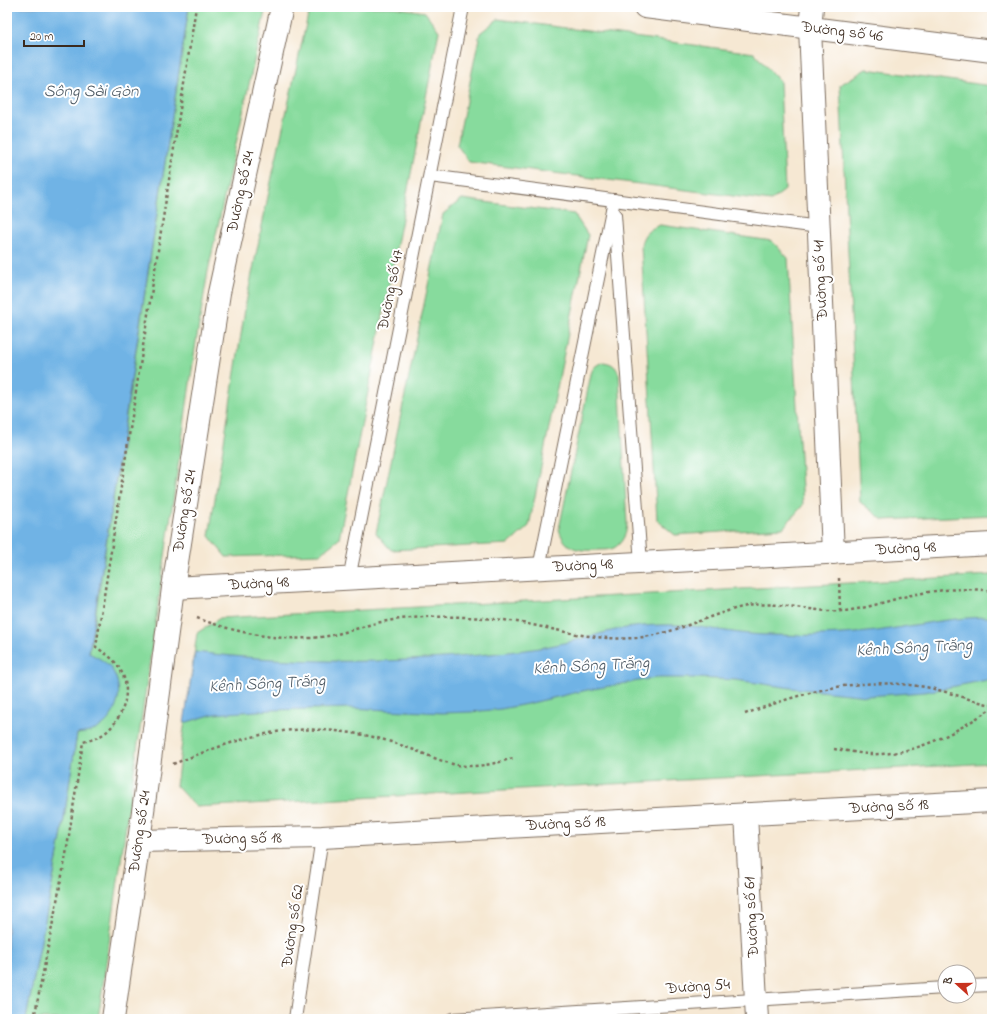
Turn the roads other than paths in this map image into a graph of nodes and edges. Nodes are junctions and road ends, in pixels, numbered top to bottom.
1 (282, 7) edge
2 (463, 7) edge
3 (645, 7) edge
4 (811, 17) edge
5 (992, 51) edge
6 (430, 176) junction
7 (614, 200) junction
8 (819, 226) junction
9 (992, 544) edge
10 (833, 553) junction
11 (641, 563) junction
12 (539, 568) junction
13 (349, 579) junction
14 (173, 588) junction
15 (992, 801) edge
16 (746, 814) junction
17 (322, 837) junction
18 (139, 842) junction
19 (992, 985) edge
20 (977, 986) edge
21 (937, 989) edge
22 (757, 1009) edge
23 (574, 1015) edge
24 (113, 1019) edge
25 (295, 1019) edge
26 (452, 1019) edge

1 - 14 street, Đường số 24
2 - 6 lane, Đường số 47
3 - 4 street, Đường số 46
4 - 5 street, Đường số 46
4 - 8 street, Đường số 41
6 - 7 lane
6 - 13 lane, Đường số 47
7 - 8 lane
7 - 11 lane
7 - 12 lane
8 - 10 street, Đường số 41
9 - 10 street, Đường 48
10 - 11 street, Đường 48
11 - 12 street, Đường 48
12 - 13 street, Đường 48
13 - 14 street, Đường 48
14 - 18 street, Đường số 24
15 - 16 street, Đường số 18
16 - 17 street, Đường số 18
16 - 22 street, Đường số 61
17 - 18 street, Đường số 18
17 - 25 lane, Đường số 62
18 - 24 street, Đường số 24
19 - 20 lane
21 - 22 lane, Đường 54
22 - 23 lane, Đường 54
23 - 26 lane, Đường 54

